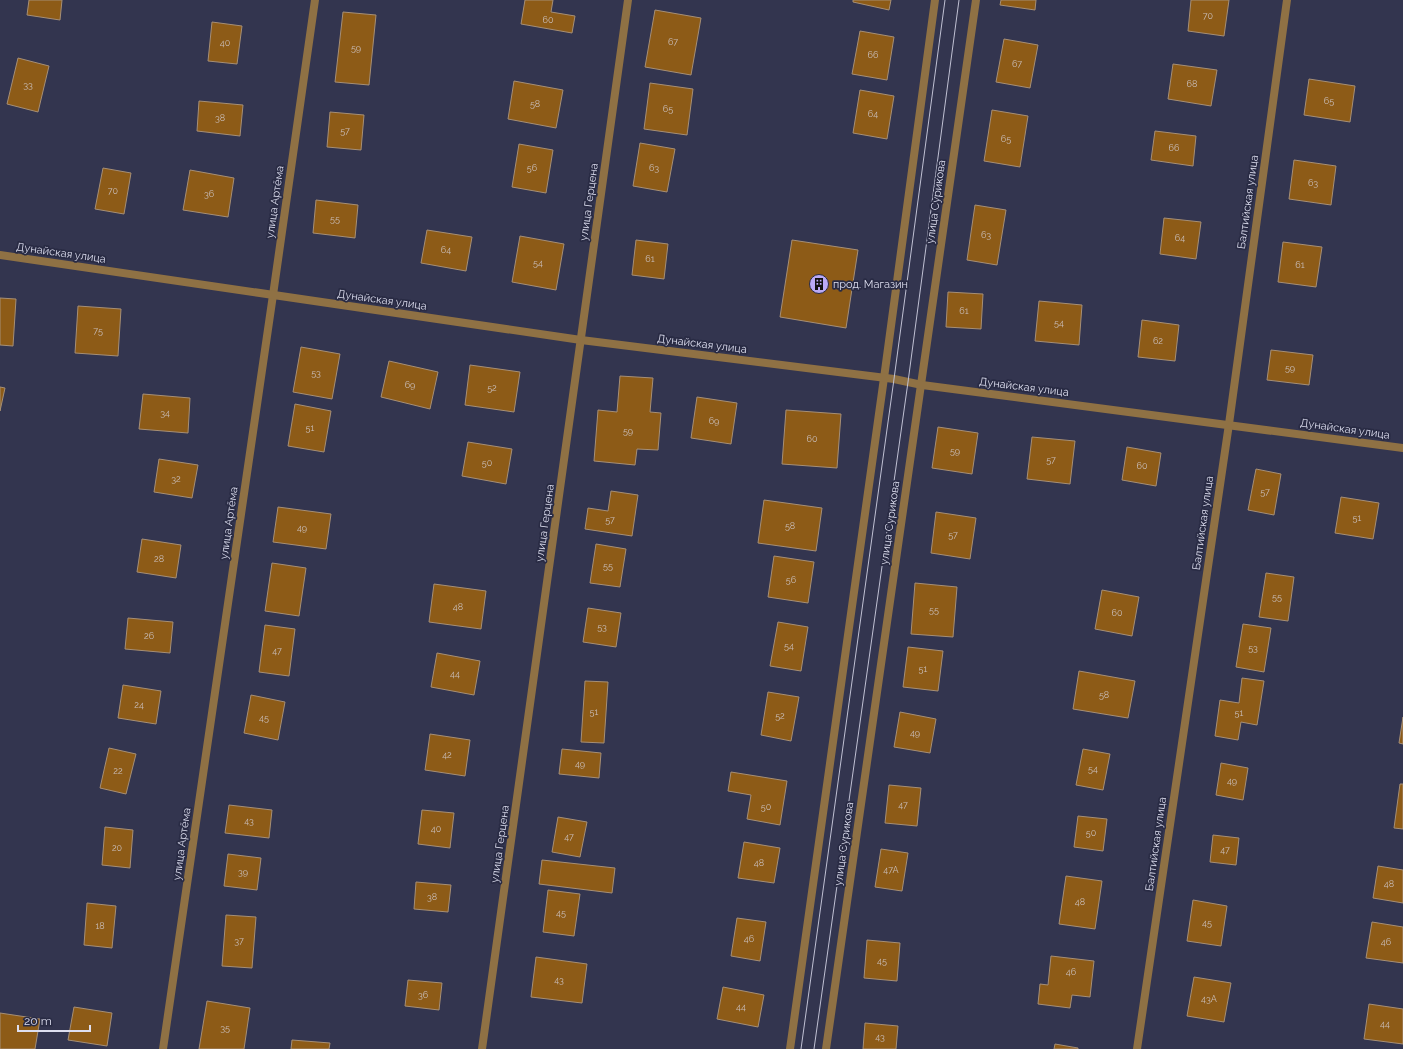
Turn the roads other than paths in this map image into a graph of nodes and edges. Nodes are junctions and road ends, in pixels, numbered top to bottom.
1 (315, 0) edge
2 (628, 0) edge
3 (936, 0) edge
4 (976, 0) edge
5 (1287, 0) edge
6 (0, 255) edge
7 (273, 295) junction
8 (581, 340) junction
9 (884, 378) junction
10 (922, 385) junction
11 (1229, 424) junction
12 (1403, 448) edge
13 (163, 1049) edge
14 (482, 1049) edge
15 (790, 1049) edge
16 (826, 1049) edge
17 (1137, 1049) edge

1 - 7 street, улица Артёма
2 - 8 street, улица Герцена
3 - 9 street
4 - 10 street, улица Сурикова
5 - 11 street, Балтийская улица
6 - 7 street, Дунайская улица
7 - 8 street, Дунайская улица
7 - 13 street, улица Артёма
8 - 9 street, Дунайская улица
8 - 14 street, улица Герцена
9 - 10 street, Дунайская улица
9 - 15 street
10 - 11 street, Дунайская улица
10 - 16 street, улица Сурикова
11 - 12 street, Дунайская улица
11 - 17 street, Балтийская улица

